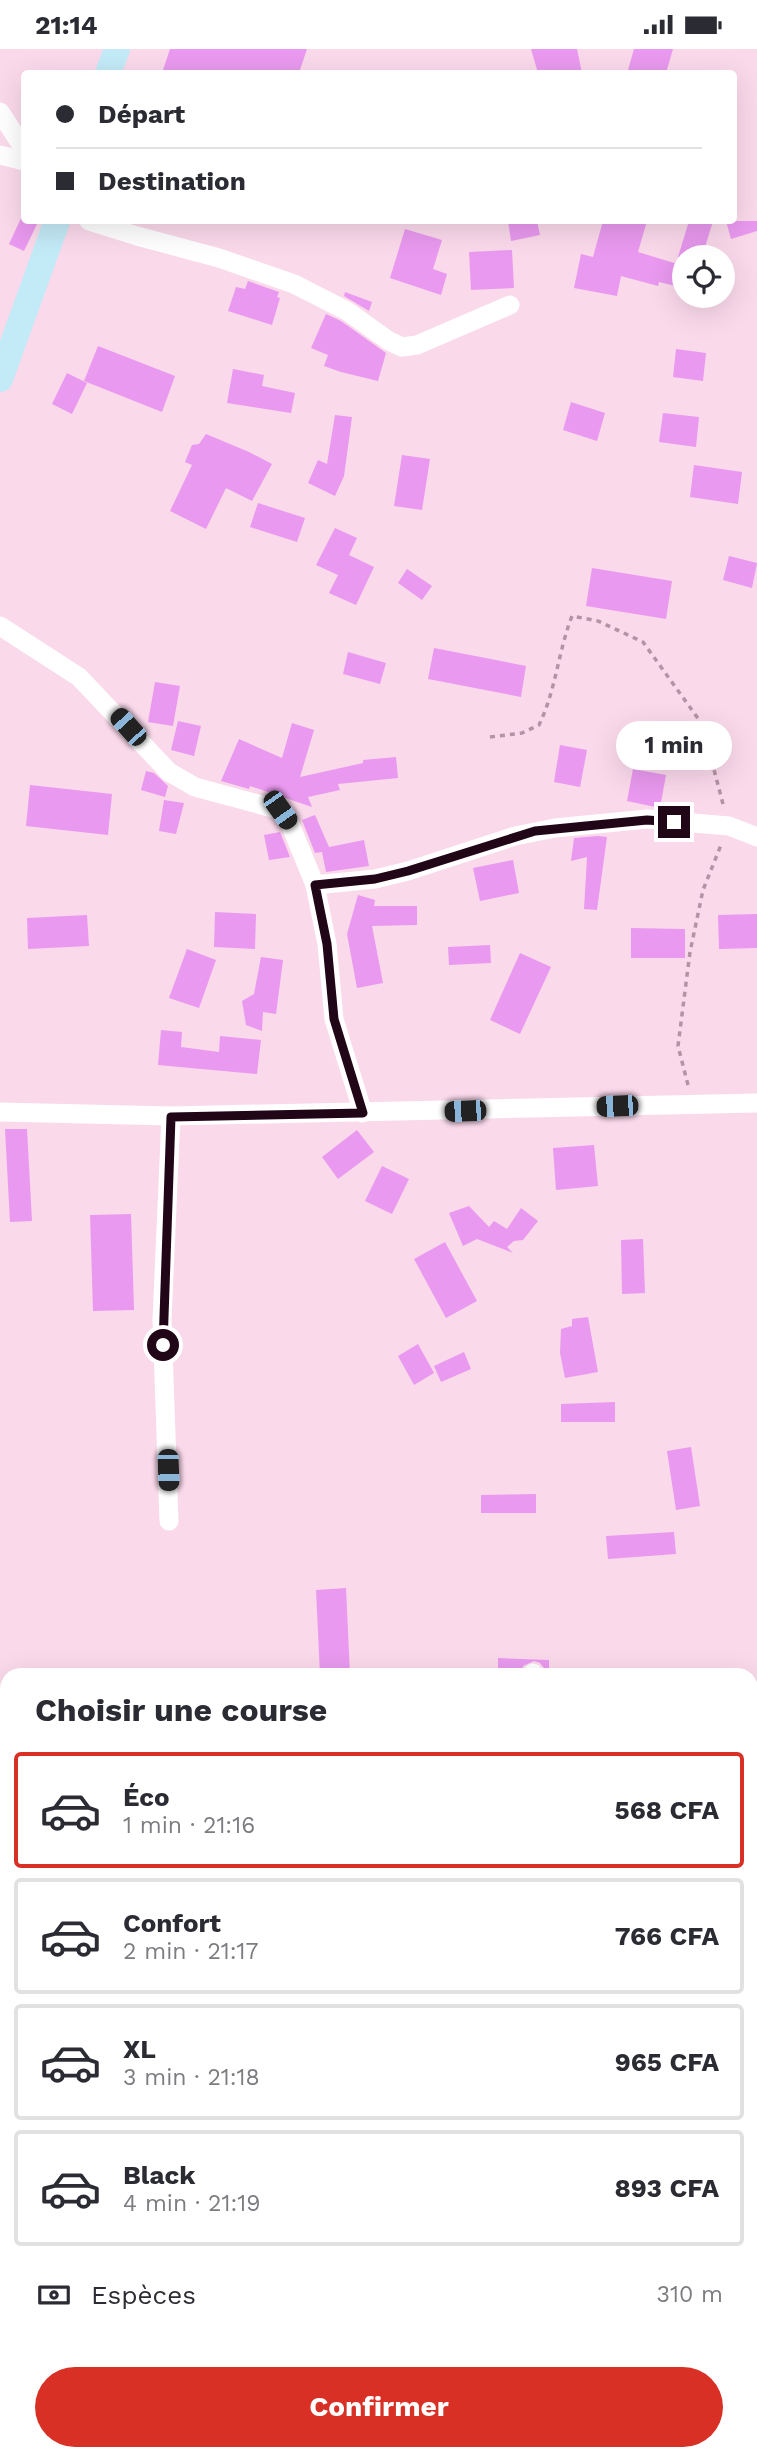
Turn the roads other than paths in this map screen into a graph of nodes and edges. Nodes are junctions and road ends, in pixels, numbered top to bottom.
1 (117, 49) edge
2 (109, 70) edge
3 (0, 111) edge
4 (21, 144) edge
5 (0, 155) edge
6 (21, 160) edge
7 (56, 224) edge
8 (99, 224) edge
9 (510, 305) dead end
10 (0, 379) edge
11 (0, 626) edge
12 (757, 837) edge
13 (315, 885) junction
14 (757, 1103) edge
15 (0, 1112) edge
16 (363, 1113) junction
17 (171, 1117) junction
18 (169, 1521) dead end

1 - 2 main road
3 - 4 street
5 - 6 street
7 - 10 main road
8 - 9 street
11 - 13 street
12 - 13 street
13 - 16 street
14 - 16 street
15 - 17 street
16 - 17 street
17 - 18 street

